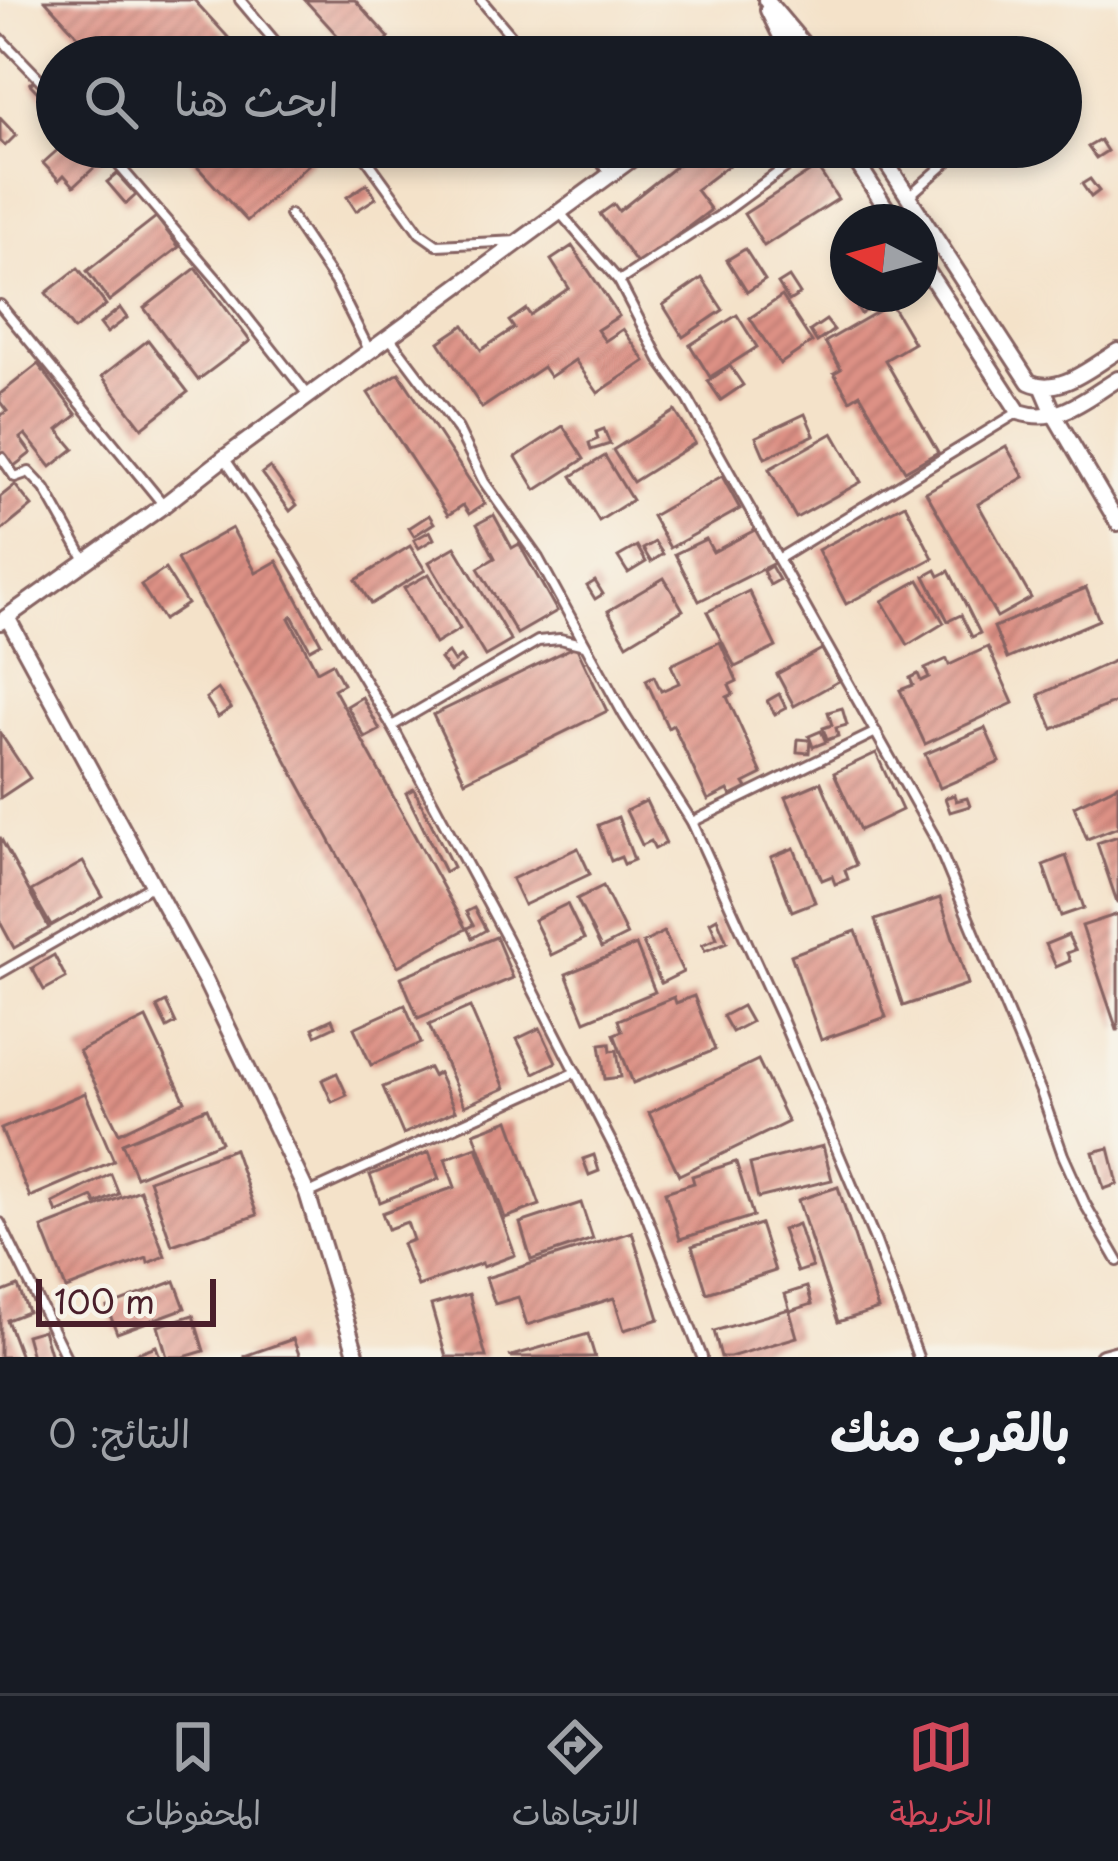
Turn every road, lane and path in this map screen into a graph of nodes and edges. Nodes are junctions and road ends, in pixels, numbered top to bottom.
1 (240, 0) edge
2 (481, 0) edge
3 (764, 0) edge
4 (270, 36) edge
5 (511, 36) edge
6 (781, 36) edge
7 (796, 36) edge
8 (0, 38) edge
9 (36, 75) edge
10 (121, 168) edge
11 (373, 168) edge
12 (605, 168) edge
13 (620, 168) edge
14 (784, 168) edge
15 (860, 168) edge
16 (890, 168) edge
17 (940, 168) edge
18 (610, 175) junction
19 (908, 196) junction
20 (883, 204) edge
21 (561, 214) junction
22 (290, 215) dead end
23 (521, 241) junction
24 (620, 281) junction
25 (938, 288) edge
26 (0, 305) edge
27 (987, 316) junction
28 (965, 330) junction
29 (389, 337) junction
30 (370, 351) junction
31 (1118, 351) edge
32 (1118, 379) edge
33 (1042, 388) junction
34 (309, 396) junction
35 (1019, 412) junction
36 (1055, 416) junction
37 (2, 458) edge
38 (224, 458) junction
39 (164, 506) junction
40 (1118, 523) edge
41 (778, 559) junction
42 (86, 561) junction
43 (3, 620) edge
44 (585, 645) junction
45 (392, 726) junction
46 (876, 732) junction
47 (692, 822) junction
48 (155, 884) junction
49 (0, 973) edge
50 (576, 1072) junction
51 (307, 1193) junction
52 (0, 1223) edge
53 (1118, 1261) edge
54 (1118, 1352) edge
55 (66, 1357) edge
56 (357, 1357) edge
57 (702, 1357) edge
58 (918, 1357) edge
59 (1103, 1357) edge

1 - 4 lane
2 - 5 lane
3 - 6 street
3 - 7 street
8 - 9 lane
10 - 34 lane
11 - 23 lane
12 - 18 lane
13 - 18 street
14 - 24 lane
15 - 20 street
16 - 19 street
17 - 19 lane
18 - 21 street
19 - 27 street
21 - 23 street
21 - 24 lane
22 - 30 lane
23 - 29 street
24 - 41 lane
25 - 28 street
26 - 39 lane
27 - 28 street
27 - 33 street
28 - 35 street
29 - 30 street
29 - 44 lane
30 - 34 street
31 - 33 street
32 - 36 street
33 - 36 street
34 - 38 street
35 - 36 street
35 - 41 lane
36 - 40 street
37 - 42 lane
38 - 39 street
38 - 45 lane
39 - 42 street
41 - 46 lane
42 - 43 street
43 - 48 street
44 - 45 lane
44 - 47 lane
45 - 50 lane
46 - 47 lane
46 - 53 lane
47 - 58 lane
48 - 49 lane
48 - 51 street
50 - 51 lane
50 - 57 lane
51 - 56 street
52 - 55 lane
54 - 59 street

